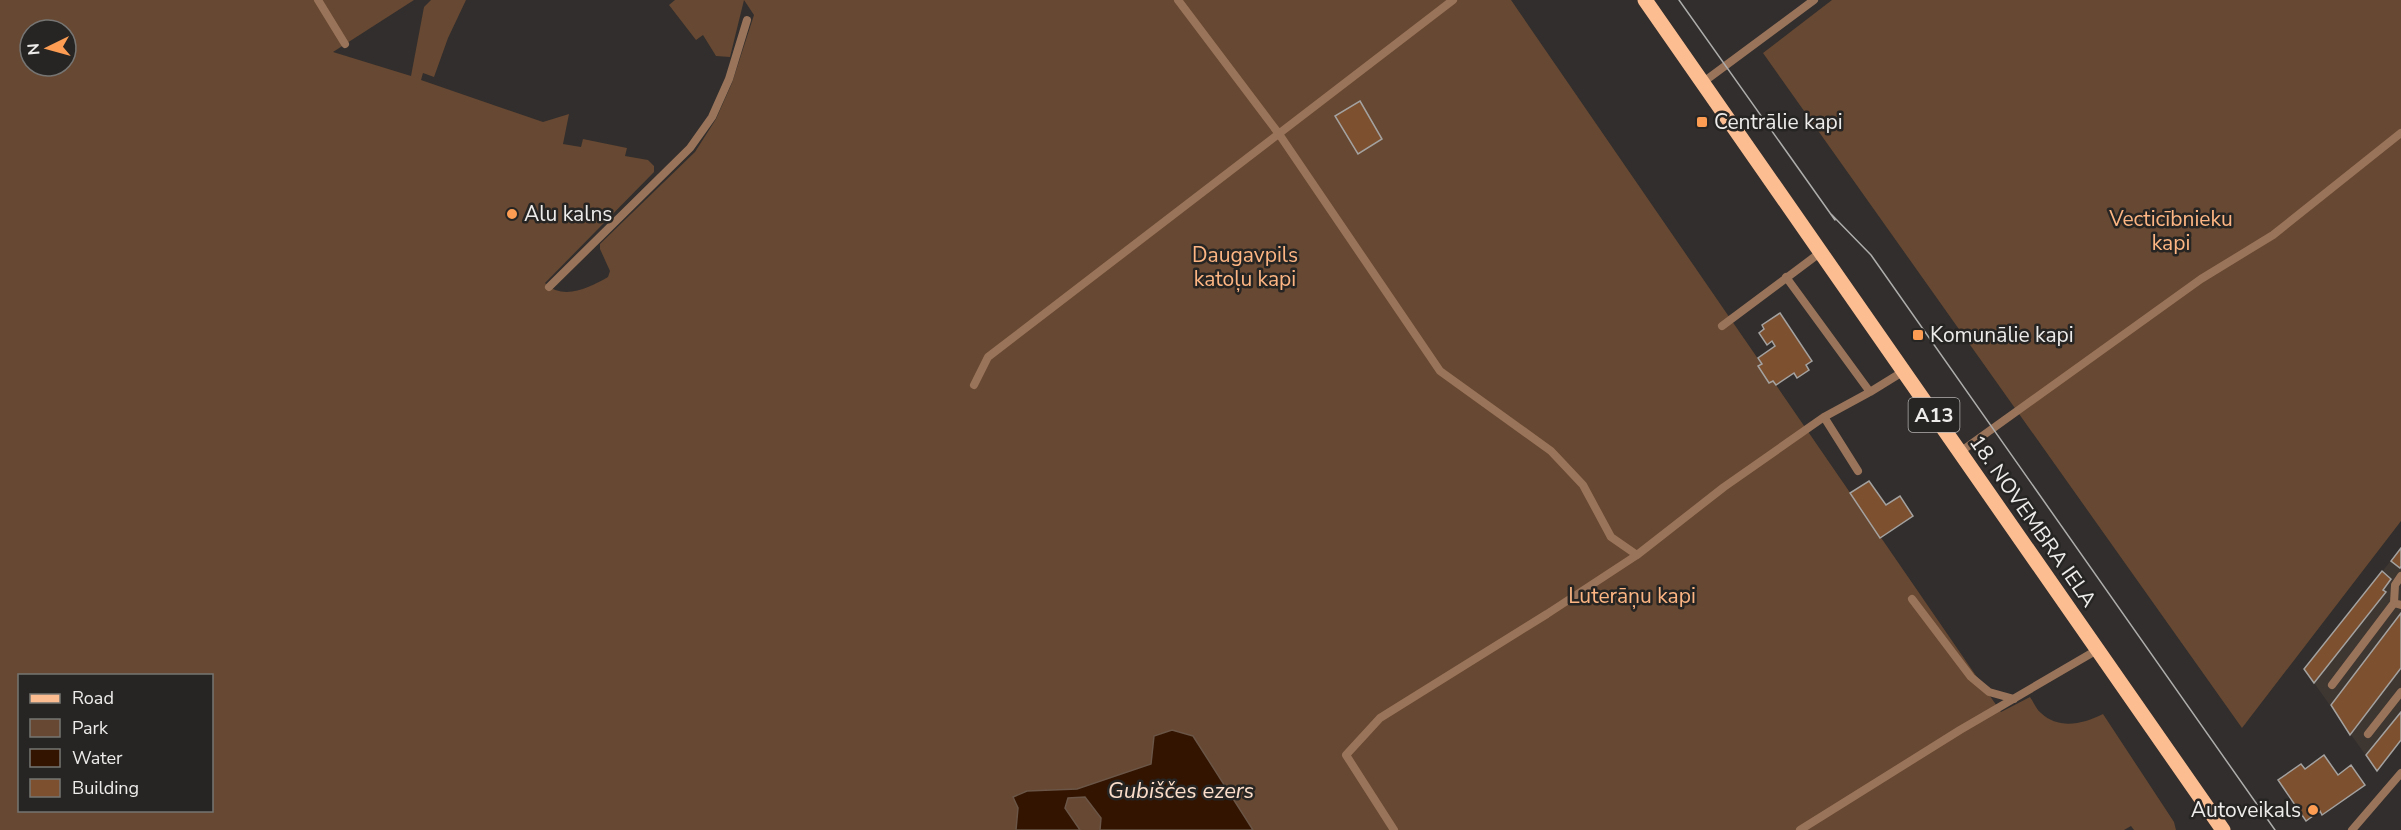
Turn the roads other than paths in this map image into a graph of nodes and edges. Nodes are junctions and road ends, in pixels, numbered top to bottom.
1 (318, 0) edge
2 (1179, 0) edge
3 (1453, 0) edge
4 (1645, 0) edge
5 (1814, 0) edge
6 (747, 20) dead end
7 (345, 44) dead end
8 (1702, 83) junction
9 (2401, 133) edge
10 (1279, 134) junction
11 (1821, 252) junction
12 (1786, 277) junction
13 (549, 287) dead end
14 (1722, 326) dead end
15 (1904, 371) junction
16 (974, 385) dead end
17 (1870, 392) junction
18 (1824, 417) junction
19 (1960, 452) junction
20 (1858, 471) dead end
21 (1637, 555) junction
22 (2401, 576) edge
23 (1912, 599) dead end
24 (2397, 604) edge
25 (2097, 650) junction
26 (2332, 685) dead end
27 (2401, 692) edge
28 (2014, 699) junction
29 (2368, 734) dead end
30 (2401, 773) edge
31 (1394, 830) edge
32 (1800, 830) edge
33 (2223, 830) edge
34 (2352, 830) edge

1 - 7 lane
2 - 10 lane
3 - 10 lane
4 - 8 main road, 18. NOVEMBRA IELA / A13
5 - 8 lane
6 - 13 lane
8 - 11 main road, 18. NOVEMBRA IELA / A13
9 - 19 lane
10 - 16 lane
10 - 21 lane
11 - 12 lane
11 - 15 main road, 18. NOVEMBRA IELA / A13
12 - 14 lane
12 - 17 lane
15 - 17 lane
15 - 19 main road, 18. NOVEMBRA IELA / A13
17 - 18 lane
18 - 20 lane
18 - 21 lane
19 - 25 main road, 18. NOVEMBRA IELA / A13
21 - 31 lane
22 - 24 lane
23 - 28 lane
24 - 26 lane
25 - 28 lane
25 - 33 main road, 18. NOVEMBRA IELA / A13
27 - 29 lane
28 - 32 lane
30 - 34 lane

